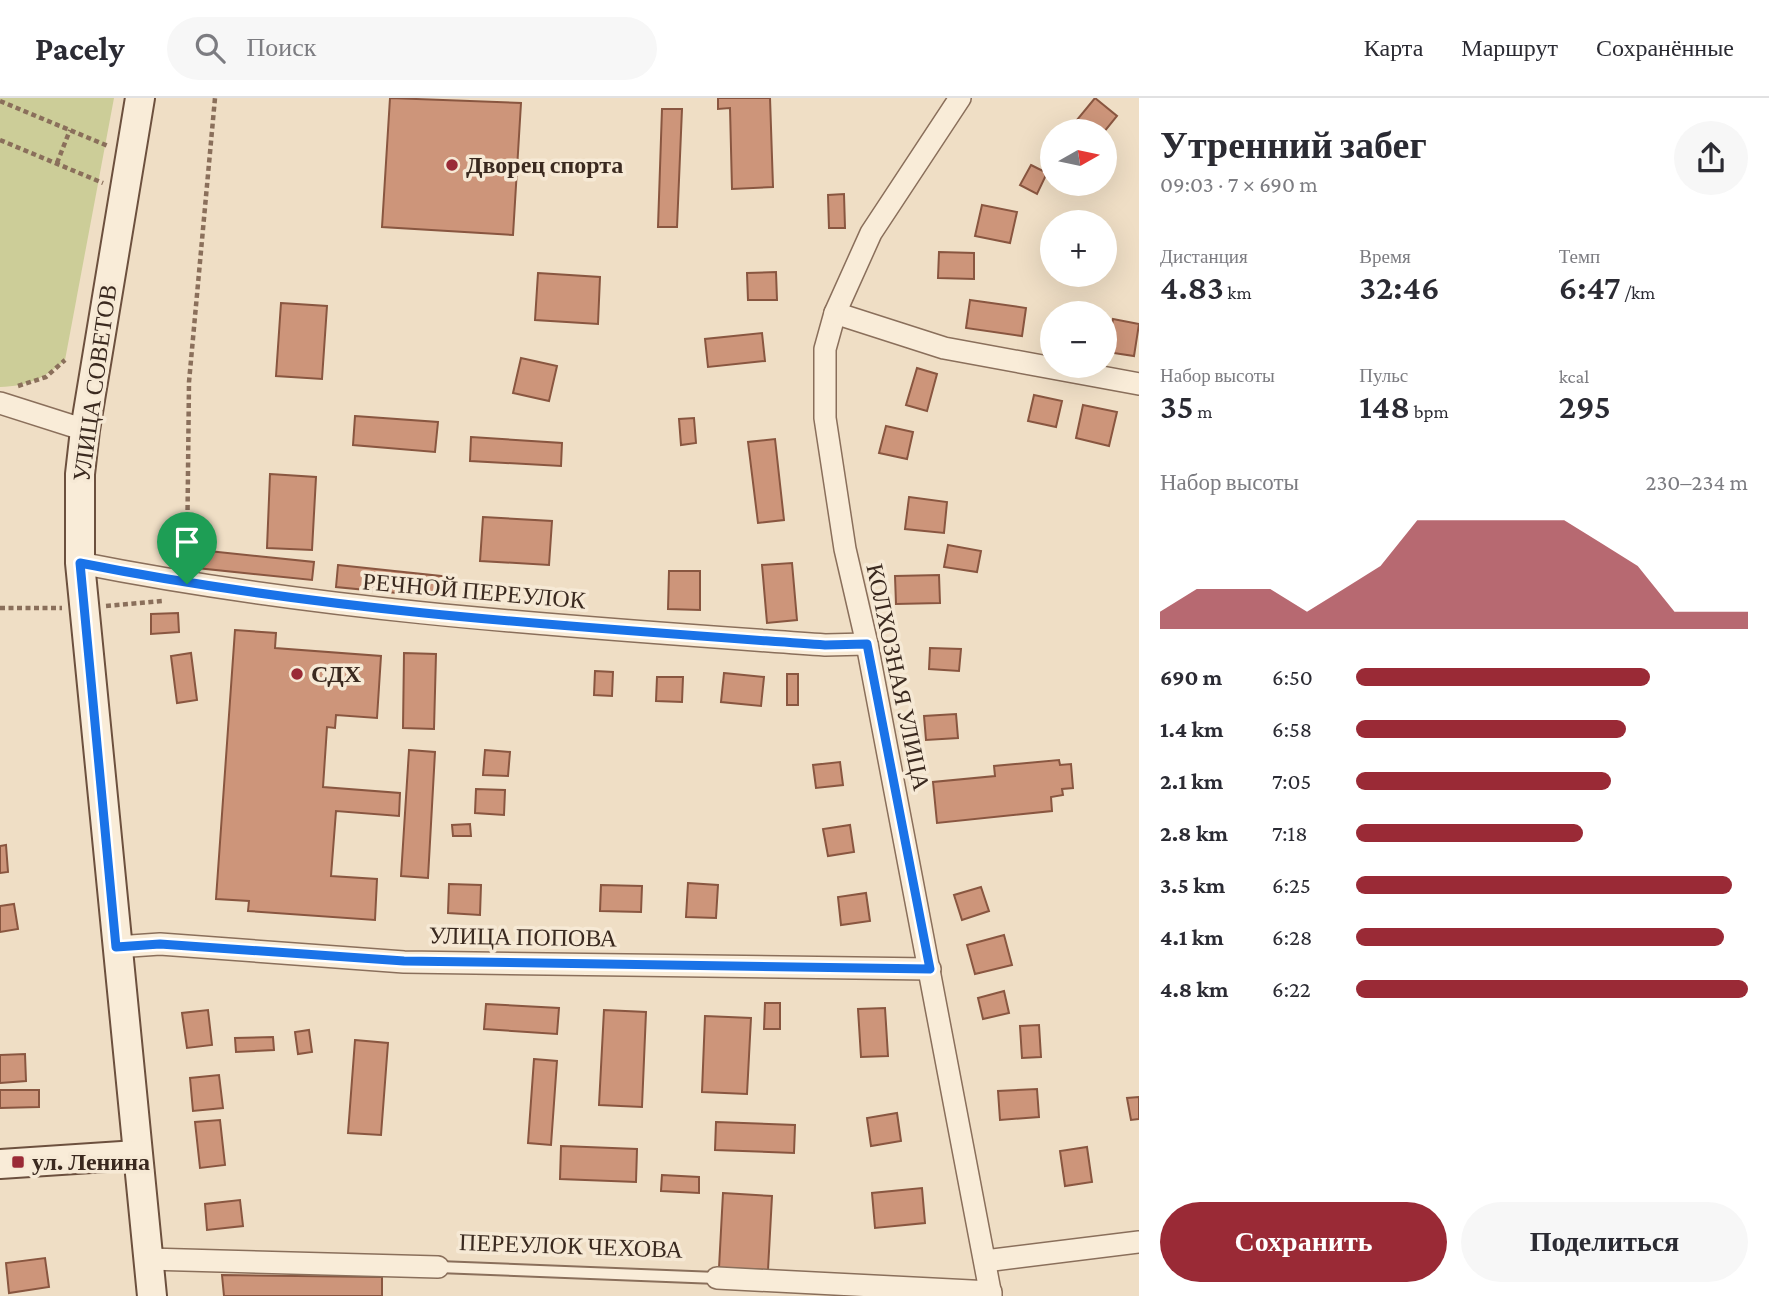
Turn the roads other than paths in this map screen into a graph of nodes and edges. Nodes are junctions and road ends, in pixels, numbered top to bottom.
1 (140, 98) edge
2 (960, 98) edge
3 (835, 313) junction
4 (1139, 384) edge
5 (5, 395) edge
6 (85, 430) junction
7 (80, 563) junction
8 (867, 644) junction
9 (116, 947) junction
10 (930, 969) junction
11 (137, 1155) junction
12 (0, 1164) edge
13 (1139, 1242) edge
14 (148, 1259) junction
15 (985, 1261) junction
16 (438, 1267) joint
17 (717, 1278) joint
18 (991, 1294) edge
19 (152, 1296) edge

1 - 6 main road, УЛИЦА СОВЕТОВ
2 - 3 street, КОЛХОЗНАЯ УЛИЦА
3 - 4 street
3 - 8 street, КОЛХОЗНАЯ УЛИЦА
5 - 6 street
6 - 7 main road, УЛИЦА СОВЕТОВ
7 - 8 street, РЕЧНОЙ ПЕРЕУЛОК
7 - 9 main road, УЛИЦА СОВЕТОВ
8 - 10 street, КОЛХОЗНАЯ УЛИЦА
9 - 10 street, УЛИЦА ПОПОВА
9 - 11 main road, УЛИЦА СОВЕТОВ
10 - 15 street, КОЛХОЗНАЯ УЛИЦА
11 - 12 main road
11 - 14 main road, УЛИЦА СОВЕТОВ
13 - 15 street
14 - 16 street, ПЕРЕУЛОК ЧЕХОВА
14 - 19 main road, УЛИЦА СОВЕТОВ
15 - 18 street, КОЛХОЗНАЯ УЛИЦА
16 - 17 lane, ПЕРЕУЛОК ЧЕХОВА
17 - 18 street, ПЕРЕУЛОК ЧЕХОВА

